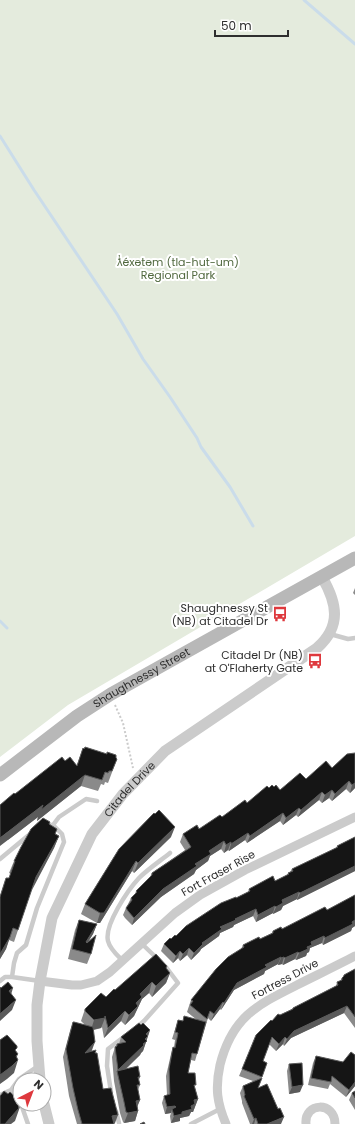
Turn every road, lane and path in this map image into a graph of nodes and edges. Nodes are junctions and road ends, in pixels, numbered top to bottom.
1 (355, 558) edge
2 (322, 577) junction
3 (330, 634) junction
4 (355, 638) edge
5 (116, 705) dead end
6 (134, 768) dead end
7 (0, 775) edge
8 (97, 800) dead end
9 (355, 817) edge
10 (40, 825) edge
11 (53, 825) junction
12 (36, 829) edge
13 (170, 853) dead end
14 (0, 858) edge
15 (141, 943) junction
16 (355, 956) edge
17 (122, 960) junction
18 (12, 977) junction
19 (0, 981) edge
20 (40, 981) junction
21 (133, 1030) edge
22 (127, 1034) edge
23 (38, 1066) junction
24 (39, 1072) edge
25 (11, 1090) joint
26 (0, 1095) edge
27 (113, 1100) edge
28 (115, 1108) edge
29 (220, 1110) junction
30 (23, 1112) edge
31 (46, 1112) edge
32 (120, 1123) dead end
33 (28, 1124) edge
34 (49, 1124) edge
35 (192, 1124) edge
36 (226, 1124) edge
37 (306, 1124) edge
38 (335, 1124) edge

1 - 2 main road, Shaughnessy Street
2 - 3 street, Citadel Drive
2 - 7 main road, Shaughnessy Street
3 - 4 lane
3 - 20 street, Citadel Drive
5 - 6 path
8 - 11 lane
9 - 15 street, Fort Fraser Rise
10 - 11 lane
11 - 18 lane
12 - 14 lane
13 - 17 lane
15 - 17 street, Fort Fraser Rise
15 - 21 lane
16 - 29 street, Fortress Drive
17 - 20 street, Fort Fraser Rise
18 - 19 lane
18 - 20 lane
20 - 23 street, Citadel Drive
22 - 27 lane
23 - 24 street, Citadel Drive
23 - 25 lane
25 - 26 lane
28 - 32 lane
29 - 35 lane
29 - 36 street, Fortress Drive
30 - 33 lane
31 - 34 street
37 - 38 street

